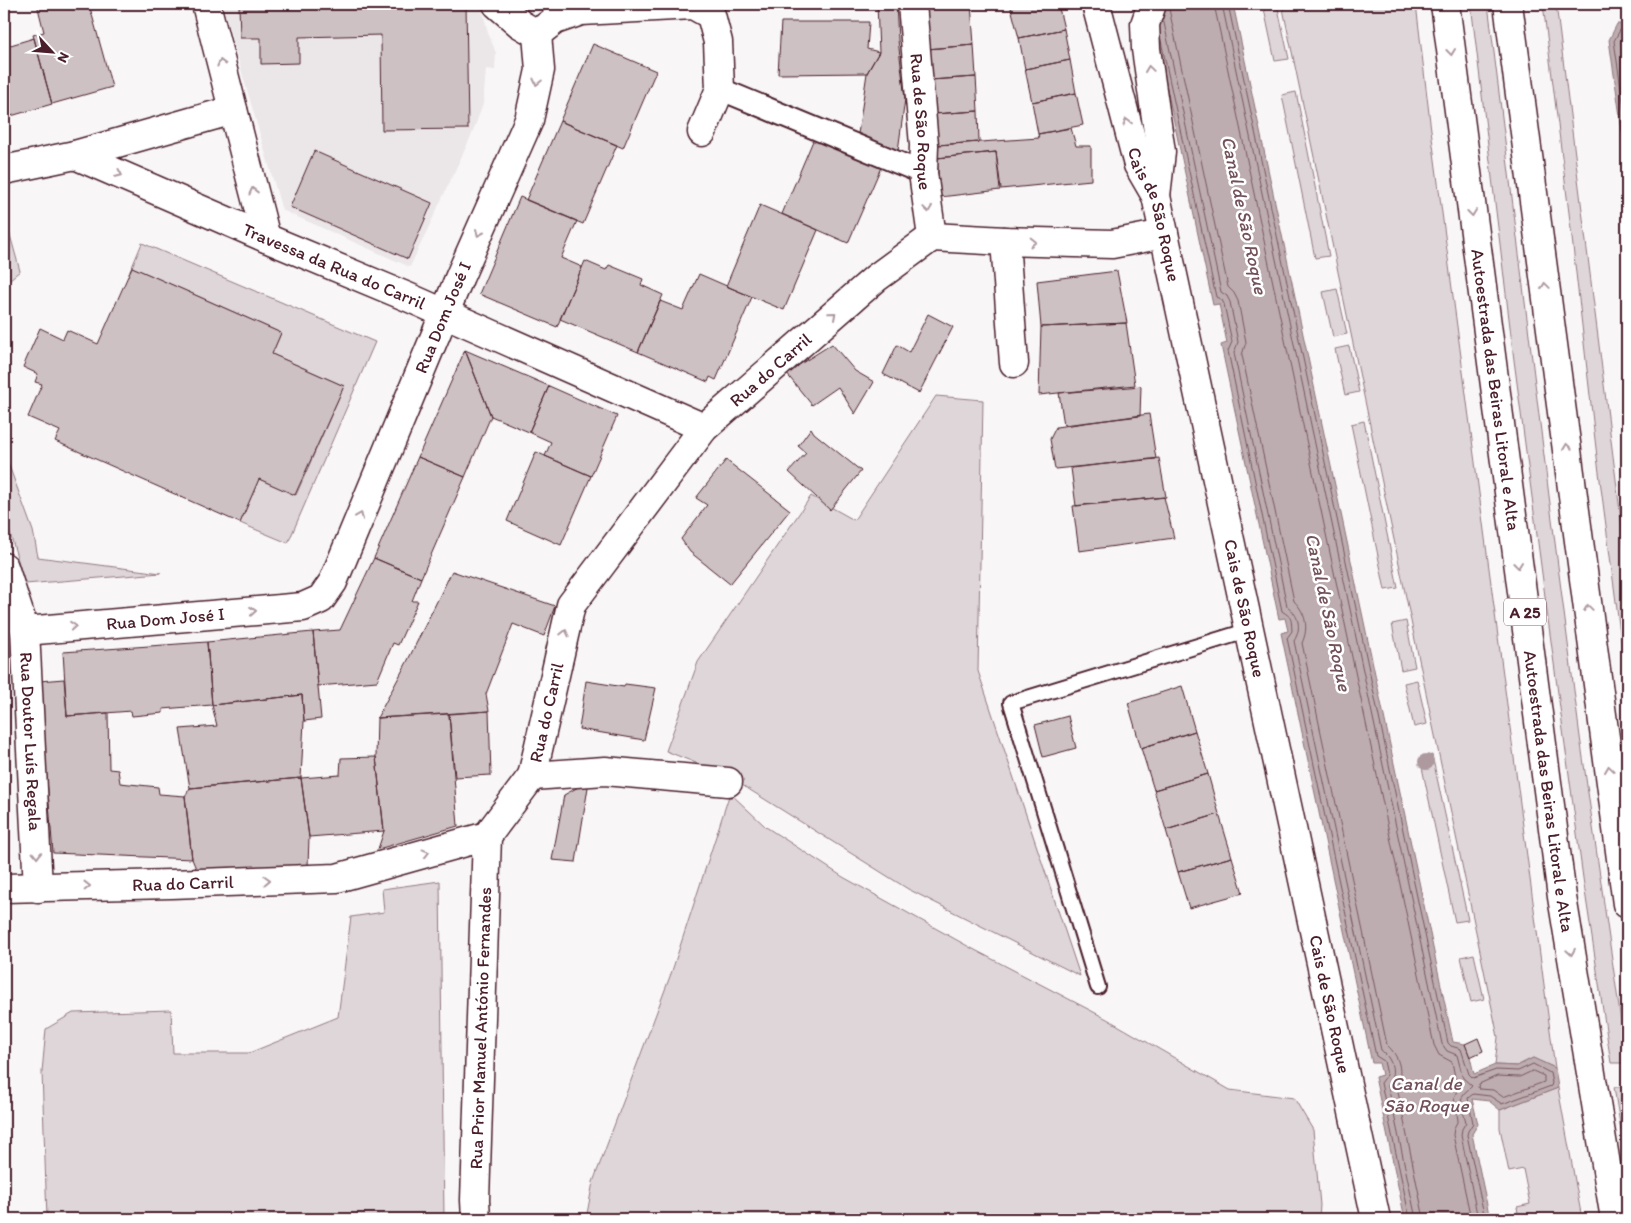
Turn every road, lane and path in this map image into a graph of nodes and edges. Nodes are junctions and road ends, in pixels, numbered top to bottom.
1 (206, 4) edge
2 (497, 4) edge
3 (912, 4) edge
4 (1096, 4) edge
5 (1152, 4) edge
6 (1445, 4) edge
7 (1508, 4) edge
8 (537, 34) junction
9 (720, 89) junction
10 (233, 110) junction
11 (702, 132) dead end
12 (75, 155) junction
13 (4, 170) edge
14 (923, 173) junction
15 (1156, 196) junction
16 (1164, 234) junction
17 (932, 237) junction
18 (266, 238) junction
19 (1005, 241) junction
20 (445, 314) junction
21 (1014, 363) dead end
22 (704, 428) junction
23 (4, 567) edge
24 (1250, 630) junction
25 (25, 631) junction
26 (532, 776) junction
27 (728, 782) dead end
28 (487, 836) junction
29 (4, 888) edge
30 (38, 888) junction
31 (1627, 904) edge
32 (1098, 987) dead end
33 (476, 1219) edge
34 (1376, 1219) edge
35 (1615, 1219) edge

10 -> 1 main road
2 - 8 main road
3 - 14 main road, Rua de São Roque
15 -> 4 main road, Cais de São Roque
15 -> 5 main road
6 -> 35 main road, Autoestrada das Beiras Litoral e Alta / A 25
31 -> 7 main road
8 - 9 main road
8 -> 20 main road, Rua Dom José I
9 - 11 main road
9 - 14 street
10 - 12 main road
18 -> 10 main road
12 - 13 main road
12 -> 18 main road, Travessa da Rua do Carril
14 -> 17 main road, Rua de São Roque
15 - 16 main road, Cais de São Roque
19 -> 16 main road
16 - 24 main road, Cais de São Roque
17 - 19 main road
22 -> 17 main road, Rua do Carril
18 - 20 main road, Travessa da Rua do Carril
19 - 21 main road
20 - 22 main road, Travessa da Rua do Carril
25 -> 20 main road, Rua Dom José I
26 -> 22 main road, Rua do Carril
23 - 25 main road, Rua Doutor Luís Regala
24 - 32 lane
24 - 34 main road, Cais de São Roque
25 -> 30 main road, Rua Doutor Luís Regala
26 - 27 main road
26 - 28 main road, Rua do Carril
30 -> 28 main road, Rua do Carril
28 - 33 main road, Rua Prior Manuel António Fernandes
29 - 30 main road, Rua do Carril

